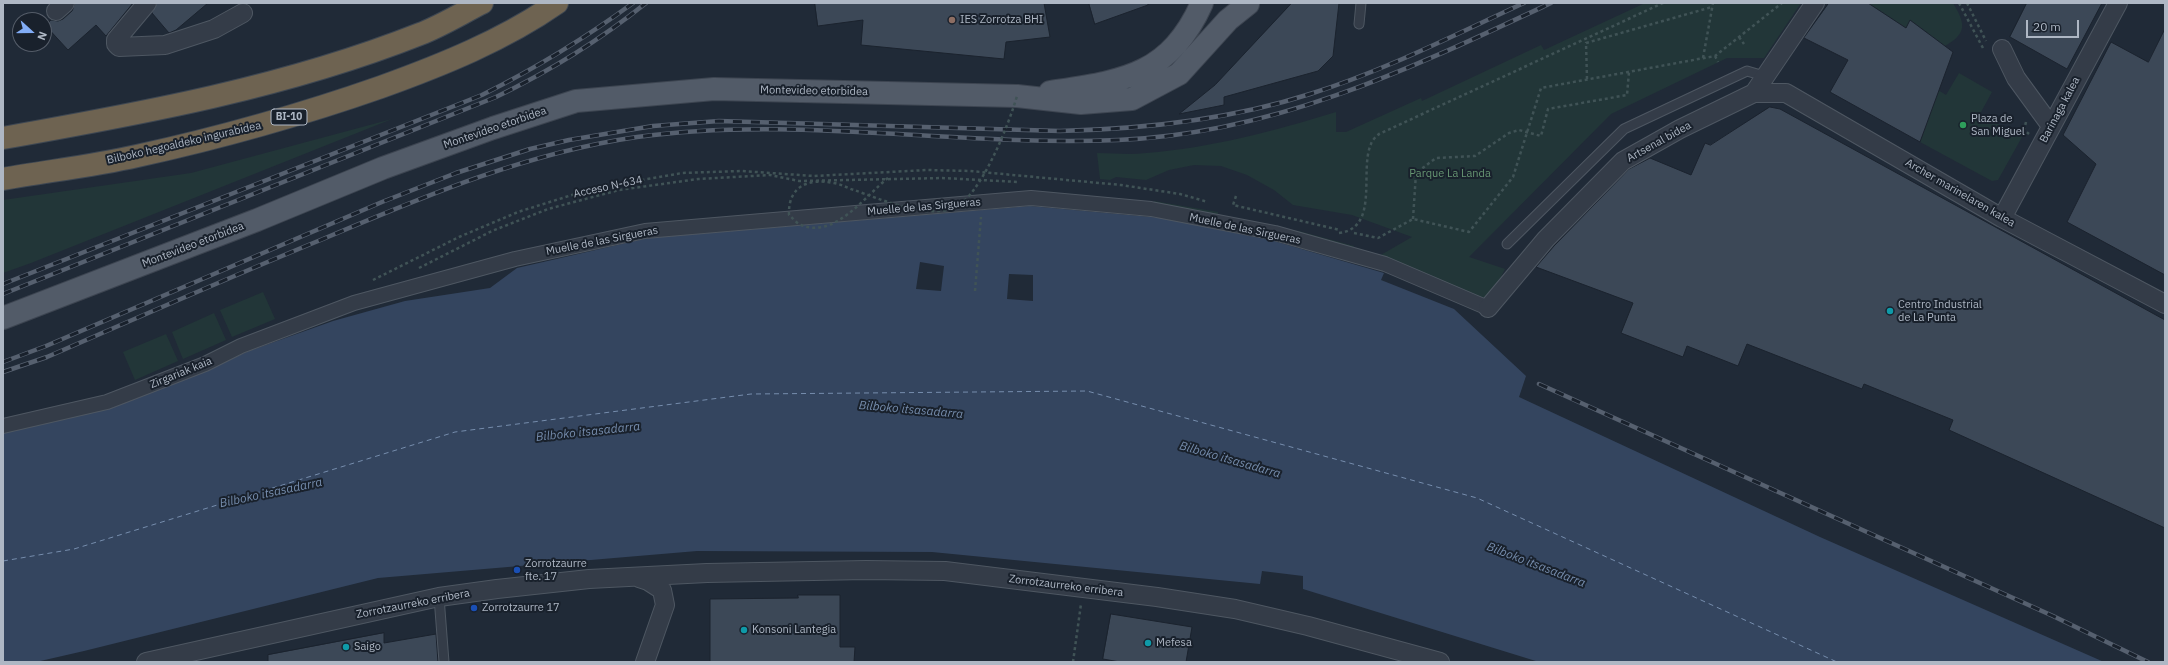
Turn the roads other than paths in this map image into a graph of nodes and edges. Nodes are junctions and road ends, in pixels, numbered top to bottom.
1 (147, 3) edge
2 (482, 3) edge
3 (558, 3) edge
4 (1202, 3) edge
5 (1248, 3) edge
6 (1361, 3) edge
7 (1815, 3) edge
8 (2118, 3) edge
9 (243, 13) dead end
10 (1360, 24) dead end
11 (2002, 49) dead end
12 (1764, 76) junction
13 (1754, 94) junction
14 (1017, 96) junction
15 (2051, 126) junction
16 (3, 138) edge
17 (3, 179) edge
18 (2002, 218) junction
19 (1507, 244) dead end
20 (354, 303) joint
21 (2165, 304) edge
22 (1488, 308) joint
23 (3, 318) edge
24 (3, 426) edge
25 (685, 574) junction
26 (636, 577) junction
27 (439, 597) junction
28 (664, 598) junction
29 (146, 662) edge
30 (444, 662) edge
31 (645, 662) edge
32 (1440, 662) edge

1 - 9 street
2 - 16 highway
3 - 17 highway, Bilboko hegoaldeko ingurabidea / BI-10
4 - 14 main road, Montevideo etorbidea
5 - 14 main road, Montevideo etorbidea
6 - 10 lane
7 - 12 street
8 - 15 street, Barinaga kalea
11 - 15 street
12 - 13 street
12 - 19 lane
13 - 18 street, Archer marinelaren kalea
13 - 22 street, Artsenal bidea
14 - 23 main road, Montevideo etorbidea
15 - 18 street, Barinaga kalea
18 - 21 street, Archer marinelaren kalea
20 - 22 street, Muelle de las Sirgueras
20 - 24 street, Zirgariak kaia
25 - 26 street, Zorrotzaurreko erribera
25 - 28 street
25 - 32 street, Zorrotzaurreko erribera
26 - 27 street, Zorrotzaurreko erribera
26 - 28 street
27 - 29 street, Zorrotzaurreko erribera
27 - 30 lane
28 - 31 street

